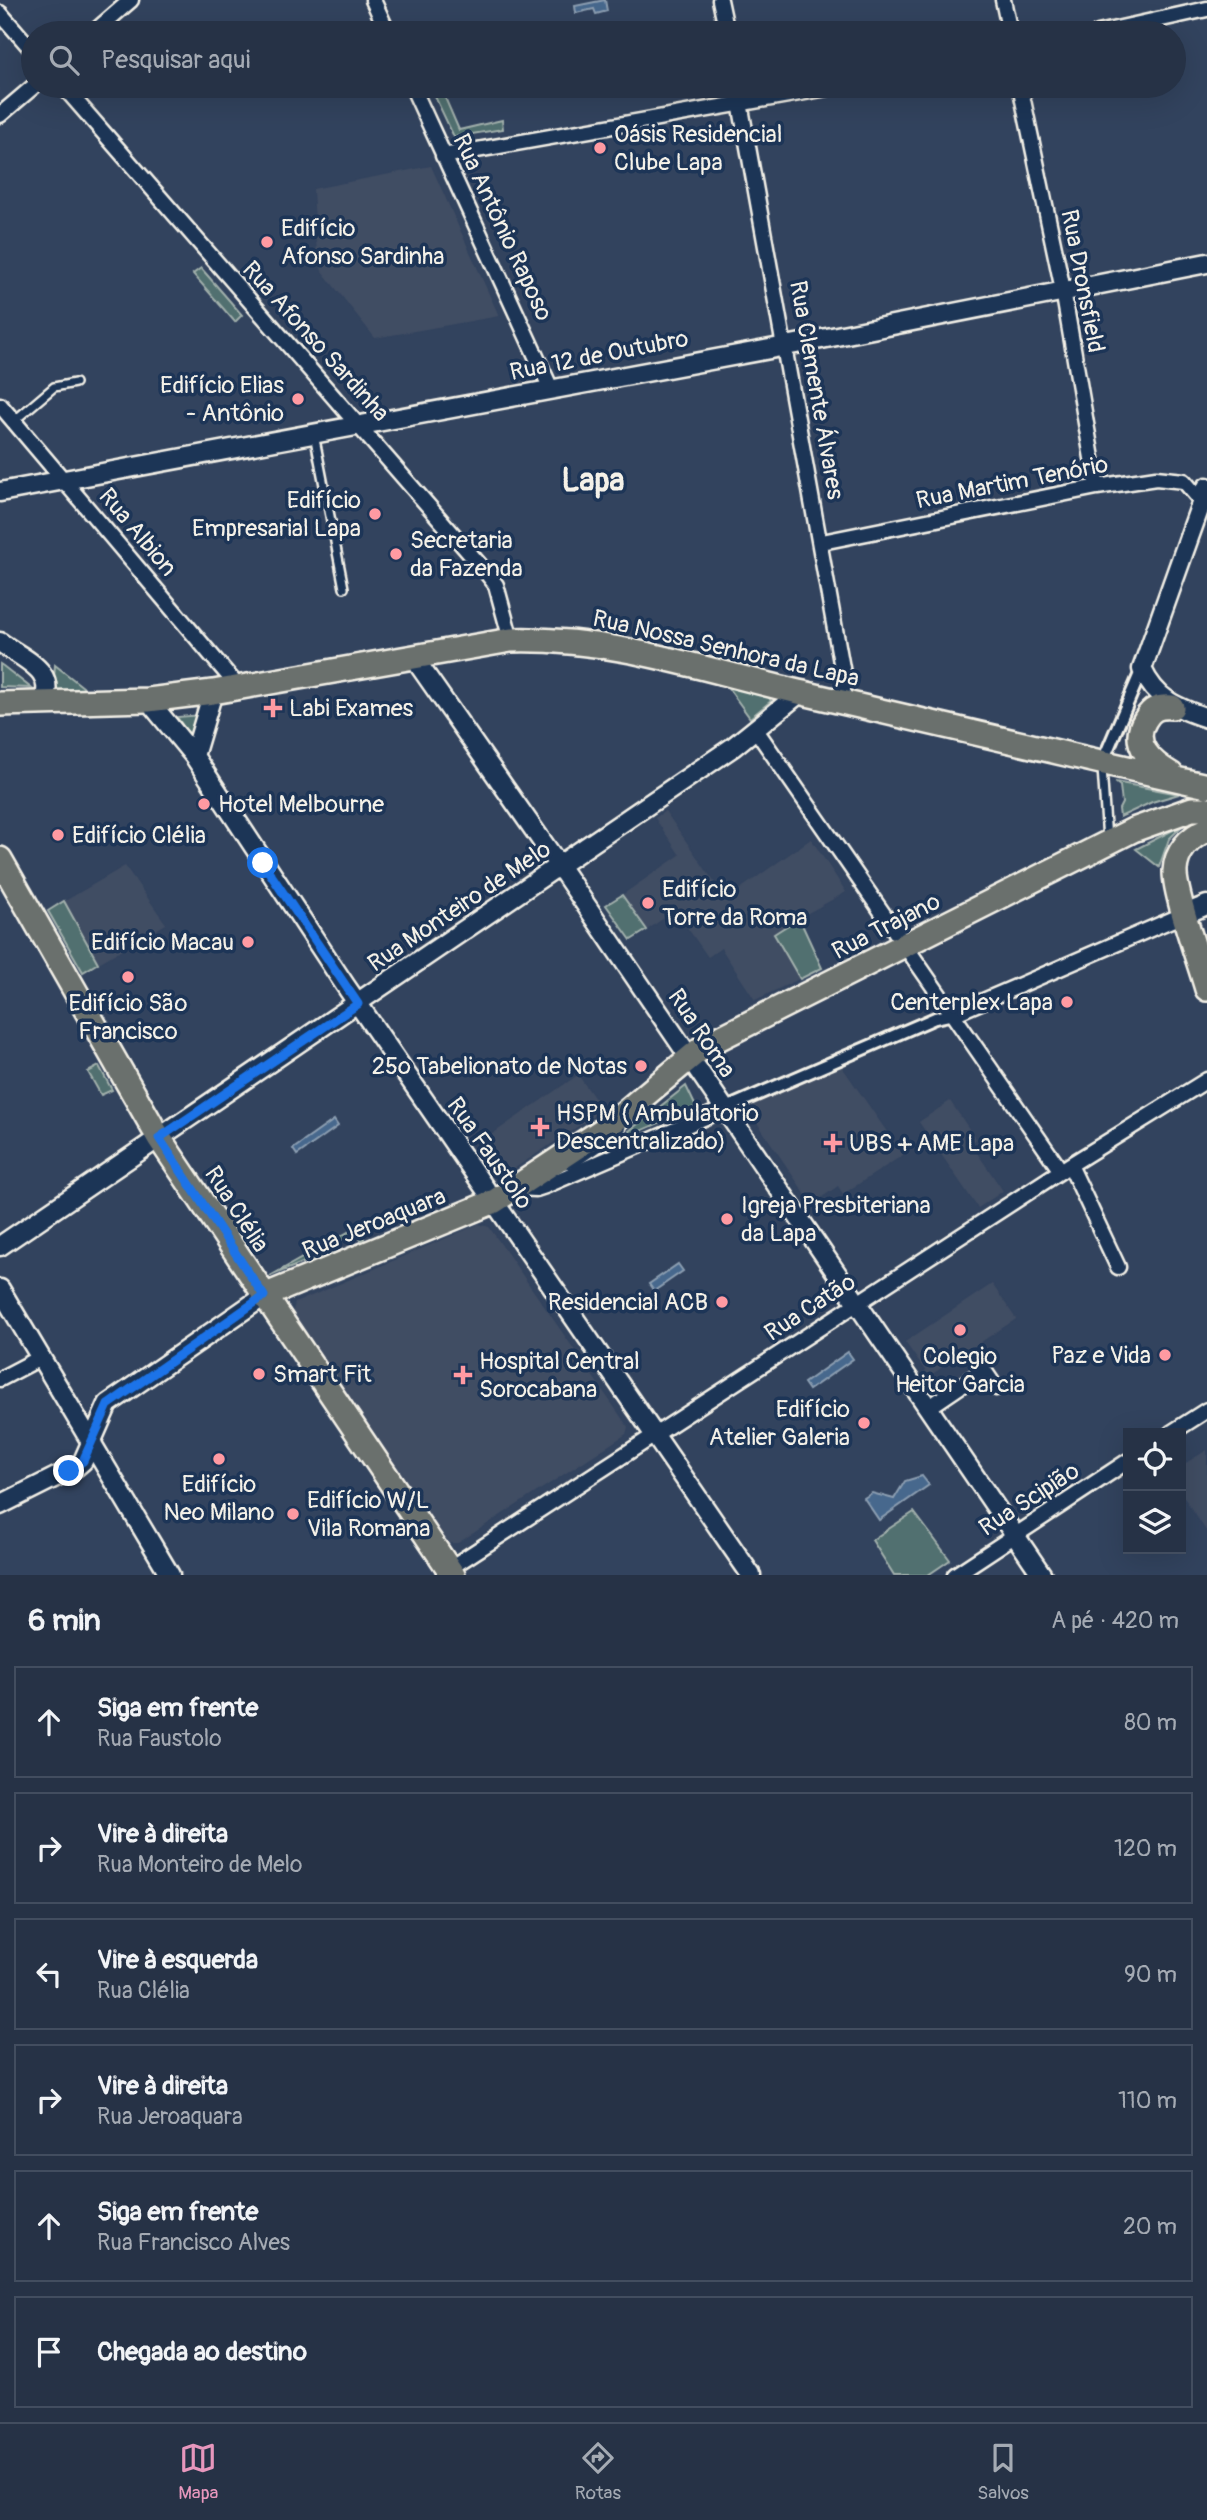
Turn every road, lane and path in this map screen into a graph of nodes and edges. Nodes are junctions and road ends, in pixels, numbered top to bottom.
1 (131, 0) edge
2 (373, 0) edge
3 (720, 0) edge
4 (1003, 0) edge
5 (1207, 9) edge
6 (0, 13) edge
7 (107, 21) edge
8 (383, 21) edge
9 (724, 21) edge
10 (1007, 21) edge
11 (1152, 21) edge
12 (21, 37) edge
13 (21, 97) edge
14 (73, 98) edge
15 (417, 98) edge
16 (740, 98) edge
17 (774, 98) edge
18 (1023, 98) edge
19 (741, 104) junction
20 (0, 115) edge
21 (443, 156) junction
22 (1207, 263) edge
23 (1063, 290) junction
24 (786, 346) junction
25 (75, 383) dead end
26 (551, 389) junction
27 (0, 405) edge
28 (14, 421) junction
29 (362, 426) junction
30 (314, 433) junction
31 (64, 480) junction
32 (1097, 486) junction
33 (0, 492) edge
34 (1204, 495) edge
35 (822, 542) junction
36 (344, 588) dead end
37 (511, 639) junction
38 (0, 642) edge
39 (414, 658) junction
40 (1142, 669) junction
41 (240, 689) junction
42 (213, 692) junction
43 (801, 692) junction
44 (148, 700) junction
45 (836, 700) junction
46 (0, 704) edge
47 (43, 704) junction
48 (1172, 707) junction
49 (1207, 718) edge
50 (756, 730) junction
51 (194, 756) junction
52 (1102, 764) junction
53 (1183, 781) junction
54 (1207, 786) edge
55 (1200, 809) edge
56 (1203, 831) edge
57 (1108, 844) junction
58 (0, 859) edge
59 (560, 867) junction
60 (1207, 905) edge
61 (1185, 914) junction
62 (906, 945) junction
63 (1207, 989) edge
64 (358, 1004) junction
65 (953, 1014) junction
66 (689, 1058) junction
67 (1207, 1080) edge
68 (724, 1109) junction
69 (159, 1138) junction
70 (1066, 1168) junction
71 (516, 1188) junction
72 (495, 1201) junction
73 (0, 1247) edge
74 (1118, 1267) dead end
75 (0, 1289) edge
76 (264, 1296) junction
77 (856, 1304) junction
78 (40, 1358) junction
79 (0, 1379) edge
80 (996, 1388) dead end
81 (928, 1408) junction
82 (1207, 1410) edge
83 (1179, 1428) edge
84 (655, 1434) junction
85 (89, 1443) junction
86 (1123, 1464) edge
87 (0, 1505) edge
88 (1015, 1535) junction
89 (447, 1573) edge
90 (170, 1575) edge
91 (751, 1575) edge
92 (955, 1575) edge
93 (1042, 1575) edge

1 - 7 street
2 - 8 street
3 - 9 street
4 - 10 street
5 - 11 street
6 - 12 street
13 - 20 street
14 - 29 street, Rua Afonso Sardinha
15 - 21 street, Rua Antônio Raposo
16 - 19 street, Rua Clemente Álvares
17 - 19 street
18 - 23 street, Rua Dronsfield
19 - 21 street
19 - 24 street, Rua Clemente Álvares
21 - 26 street, Rua Antônio Raposo
22 - 23 street, Rua 12 de Outubro
23 - 24 street, Rua 12 de Outubro
23 - 32 street, Rua Dronsfield
24 - 26 street, Rua 12 de Outubro
24 - 35 street, Rua Clemente Álvares
25 - 28 lane
26 - 29 street, Rua 12 de Outubro
27 - 28 street, Rua Albion
28 - 31 street, Rua Albion
29 - 30 street, Rua 12 de Outubro
29 - 37 street, Rua Afonso Sardinha
30 - 31 street, Rua 12 de Outubro
30 - 36 lane
31 - 33 street, Rua 12 de Outubro
31 - 41 street, Rua Albion
32 - 34 street, Rua Martim Tenório
32 - 35 street, Rua Martim Tenório
34 - 40 street
35 - 45 street, Rua Clemente Álvares
37 - 39 main road, Rua Nossa Senhora da Lapa
37 - 43 main road, Rua Nossa Senhora da Lapa
38 - 47 street
39 - 41 main road, Rua Nossa Senhora da Lapa
39 - 59 street, Rua Roma
40 - 48 street
40 - 52 street
41 - 42 main road, Rua Nossa Senhora da Lapa
42 - 44 main road, Rua Nossa Senhora da Lapa
42 - 51 street
43 - 45 main road, Rua Nossa Senhora da Lapa
43 - 50 street, Rua Monteiro de Melo
44 - 47 main road, Rua Nossa Senhora da Lapa
44 - 51 street, Rua Faustolo
45 - 52 main road, Rua Nossa Senhora da Lapa
46 - 47 main road, Rua Nossa Senhora da Lapa
48 - 49 street
48 - 53 main road
50 - 59 street, Rua Monteiro de Melo
50 - 62 street
51 - 64 street, Rua Faustolo
52 - 53 main road, Rua Nossa Senhora da Lapa
52 - 57 lane
53 - 54 main road, Rua Nossa Senhora da Lapa
55 - 57 main road, Rua Trajano
56 - 61 main road
57 - 62 main road, Rua Trajano
58 - 69 main road, Rua Clélia
59 - 64 street, Rua Monteiro de Melo
59 - 66 street, Rua Roma
60 - 61 street
61 - 63 main road
61 - 65 street
62 - 65 street
62 - 66 main road, Rua Trajano
64 - 69 street, Rua Monteiro de Melo
64 - 72 street, Rua Faustolo
65 - 68 street
65 - 70 street
66 - 68 street, Rua Roma
66 - 71 main road, Rua Jeroaquara
67 - 70 street, Rua Catão
68 - 71 street
68 - 77 street, Rua Roma
69 - 73 street, Rua Monteiro de Melo
69 - 76 main road, Rua Clélia
70 - 74 street
70 - 77 street, Rua Catão
71 - 72 main road, Rua Jeroaquara
72 - 76 main road, Rua Jeroaquara
72 - 84 street, Rua Faustolo
75 - 78 street
76 - 85 street, Rua Jeroaquara
76 - 89 main road, Rua Clélia
77 - 81 street, Rua Roma
77 - 84 street, Rua Catão
78 - 79 street
78 - 85 street
80 - 81 street
81 - 88 street, Rua Roma
82 - 83 street
84 - 89 street, Rua Catão
84 - 91 street, Rua Faustolo
85 - 87 street, Rua Jeroaquara
85 - 90 street
86 - 88 street, Rua Scipião
88 - 92 street, Rua Scipião
88 - 93 street, Rua Roma

